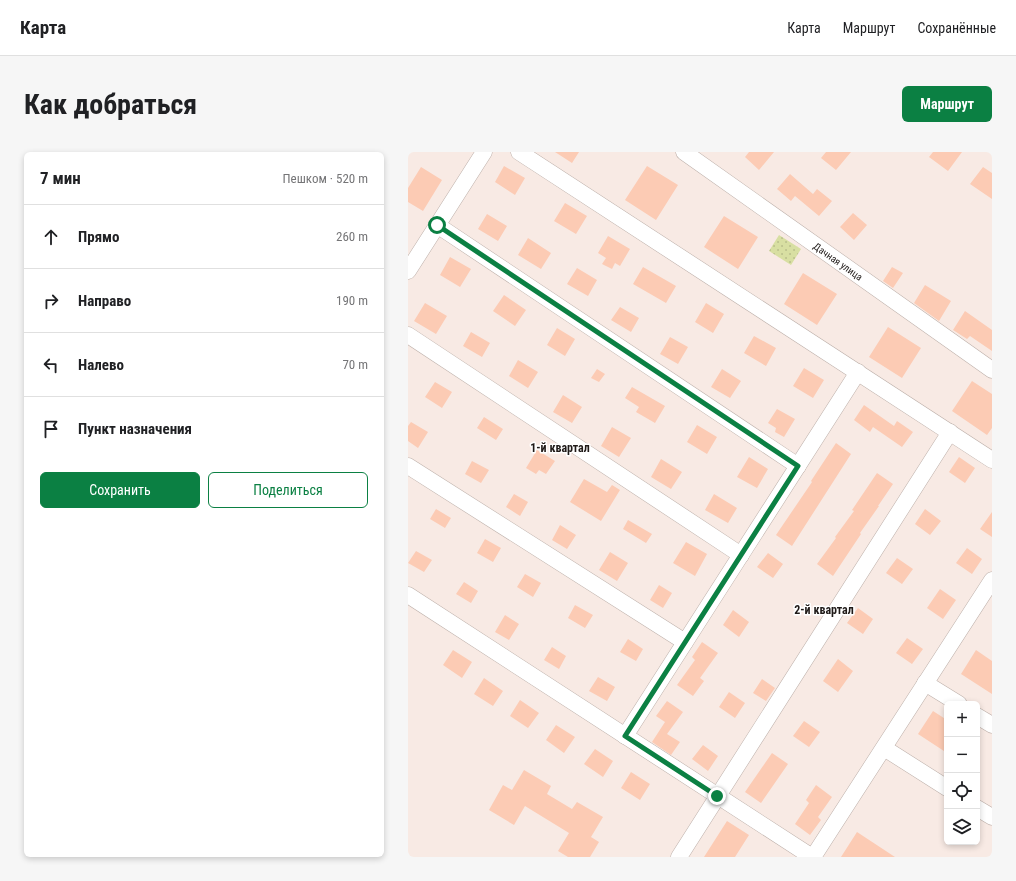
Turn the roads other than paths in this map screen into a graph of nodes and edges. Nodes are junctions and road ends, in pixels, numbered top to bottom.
1 (484, 152) edge
2 (519, 152) edge
3 (684, 152) edge
4 (437, 225) junction
5 (408, 271) edge
6 (408, 335) edge
7 (992, 370) edge
8 (858, 372) junction
9 (950, 432) junction
10 (992, 460) edge
11 (408, 466) edge
12 (798, 466) junction
13 (741, 555) junction
14 (992, 580) edge
15 (408, 595) edge
16 (685, 642) junction
17 (926, 683) junction
18 (954, 701) edge
19 (980, 718) edge
20 (992, 725) edge
21 (625, 736) junction
22 (884, 748) junction
23 (944, 786) edge
24 (717, 796) junction
25 (979, 809) edge
26 (992, 817) edge
27 (788, 851) edge
28 (679, 857) edge
29 (812, 857) edge

1 - 4 street
2 - 8 street
3 - 7 street, Дачная улица
4 - 5 street
4 - 12 street
6 - 13 street
8 - 9 street
8 - 12 street
9 - 10 street
9 - 24 street
11 - 16 street
12 - 13 street
13 - 16 street
14 - 17 street
15 - 21 street
16 - 21 street
17 - 18 street
17 - 22 street
19 - 20 street
21 - 24 street
22 - 23 street
22 - 29 street
24 - 27 street
24 - 28 street
25 - 26 street
27 - 29 street

